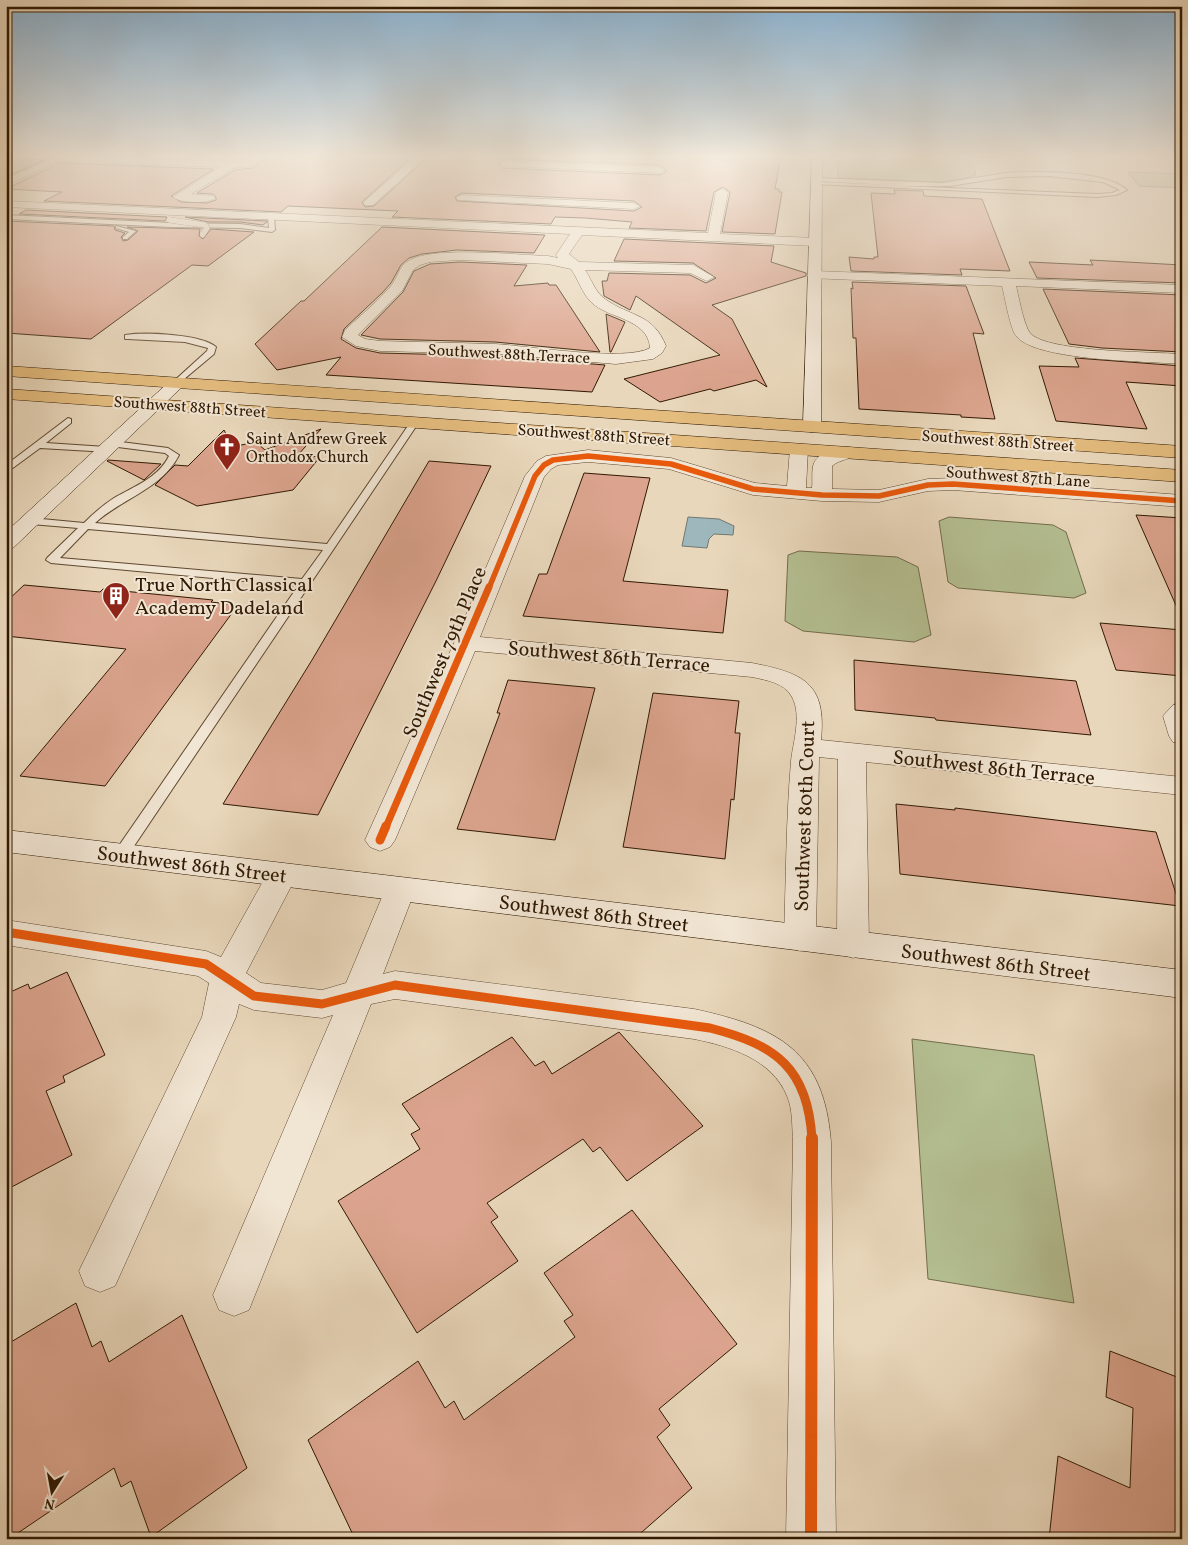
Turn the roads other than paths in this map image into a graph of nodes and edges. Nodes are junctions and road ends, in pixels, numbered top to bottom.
1 (125, 228) edge
2 (207, 228) edge
3 (257, 228) edge
4 (272, 228) edge
5 (512, 228) edge
6 (715, 228) edge
7 (815, 228) edge
8 (529, 229) joint
9 (578, 231) junction
10 (594, 232) junction
11 (202, 234) dead end
12 (713, 237) junction
13 (126, 238) dead end
14 (815, 242) junction
15 (587, 244) dead end
16 (578, 261) junction
17 (814, 275) junction
18 (707, 276) dead end
19 (1008, 282) junction
20 (1182, 289) edge
21 (128, 337) dead end
22 (1182, 359) edge
23 (6, 371) edge
24 (177, 383) junction
25 (6, 394) edge
26 (155, 404) junction
27 (68, 421) dead end
28 (414, 422) junction
29 (812, 427) junction
30 (875, 431) junction
31 (39, 444) junction
32 (740, 445) junction
33 (110, 447) junction
34 (800, 449) junction
35 (848, 452) junction
36 (1182, 452) edge
37 (6, 470) edge
38 (535, 476) joint
39 (1182, 476) edge
40 (796, 493) junction
41 (822, 496) junction
42 (1182, 501) edge
43 (30, 521) junction
44 (86, 527) junction
45 (6, 544) edge
46 (329, 547) junction
47 (305, 583) junction
48 (466, 643) junction
49 (752, 670) joint
50 (1182, 711) edge
51 (1182, 736) edge
52 (806, 747) junction
53 (852, 752) junction
54 (1182, 786) edge
55 (380, 840) dead end
56 (6, 841) edge
57 (120, 854) junction
58 (282, 875) junction
59 (400, 890) junction
60 (6, 932) edge
61 (800, 938) junction
62 (853, 945) junction
63 (227, 978) junction
64 (1182, 984) edge
65 (360, 993) junction
66 (100, 1272) dead end
67 (234, 1295) dead end
68 (811, 1539) edge

1 - 13 lane
2 - 11 lane, bridge
3 - 4 lane
5 - 8 street
6 - 12 street
7 - 14 street
8 - 9 street
9 - 10 street
9 - 16 street
10 - 12 street
10 - 15 street
12 - 14 street
14 - 17 street
16 - 16 street, Southwest 88th Terrace
16 - 18 street
17 - 19 street
17 - 29 street
19 - 20 street
19 - 22 street
21 - 24 lane
23 - 24 main road, Southwest 88th Street
24 - 26 street
24 - 29 main road, Southwest 88th Street
25 - 26 main road, Southwest 88th Street
26 - 28 main road, Southwest 88th Street
26 - 33 street
27 - 31 lane
28 - 32 main road, Southwest 88th Street
28 - 46 lane
29 - 30 main road, Southwest 88th Street
29 - 32 main road
30 - 34 main road
30 - 36 main road, Southwest 88th Street
31 - 33 lane
31 - 37 lane
32 - 34 main road, Southwest 88th Street
33 - 43 street
33 - 44 lane
34 - 35 main road, Southwest 88th Street
34 - 40 street
35 - 39 main road, Southwest 88th Street
35 - 41 street
38 - 40 street, Southwest 87th Lane
38 - 48 street, Southwest 79th Place
40 - 41 street, Southwest 87th Lane
41 - 42 street, Southwest 87th Lane
43 - 44 lane
43 - 45 street
44 - 46 lane
44 - 47 lane
46 - 47 lane
47 - 57 lane
48 - 49 street, Southwest 86th Terrace
48 - 55 street, Southwest 79th Place
49 - 52 street, Southwest 80th Court
50 - 51 street
52 - 53 street, Southwest 86th Terrace
52 - 61 street, Southwest 80th Court
53 - 54 street, Southwest 86th Terrace
53 - 62 street
56 - 57 street, Southwest 86th Street
57 - 58 street, Southwest 86th Street
58 - 59 street, Southwest 86th Street
58 - 63 street
59 - 61 street, Southwest 86th Street
59 - 65 street
60 - 63 street
61 - 62 street, Southwest 86th Street
62 - 64 street, Southwest 86th Street
63 - 65 street
63 - 66 street
65 - 67 street
65 - 68 street

